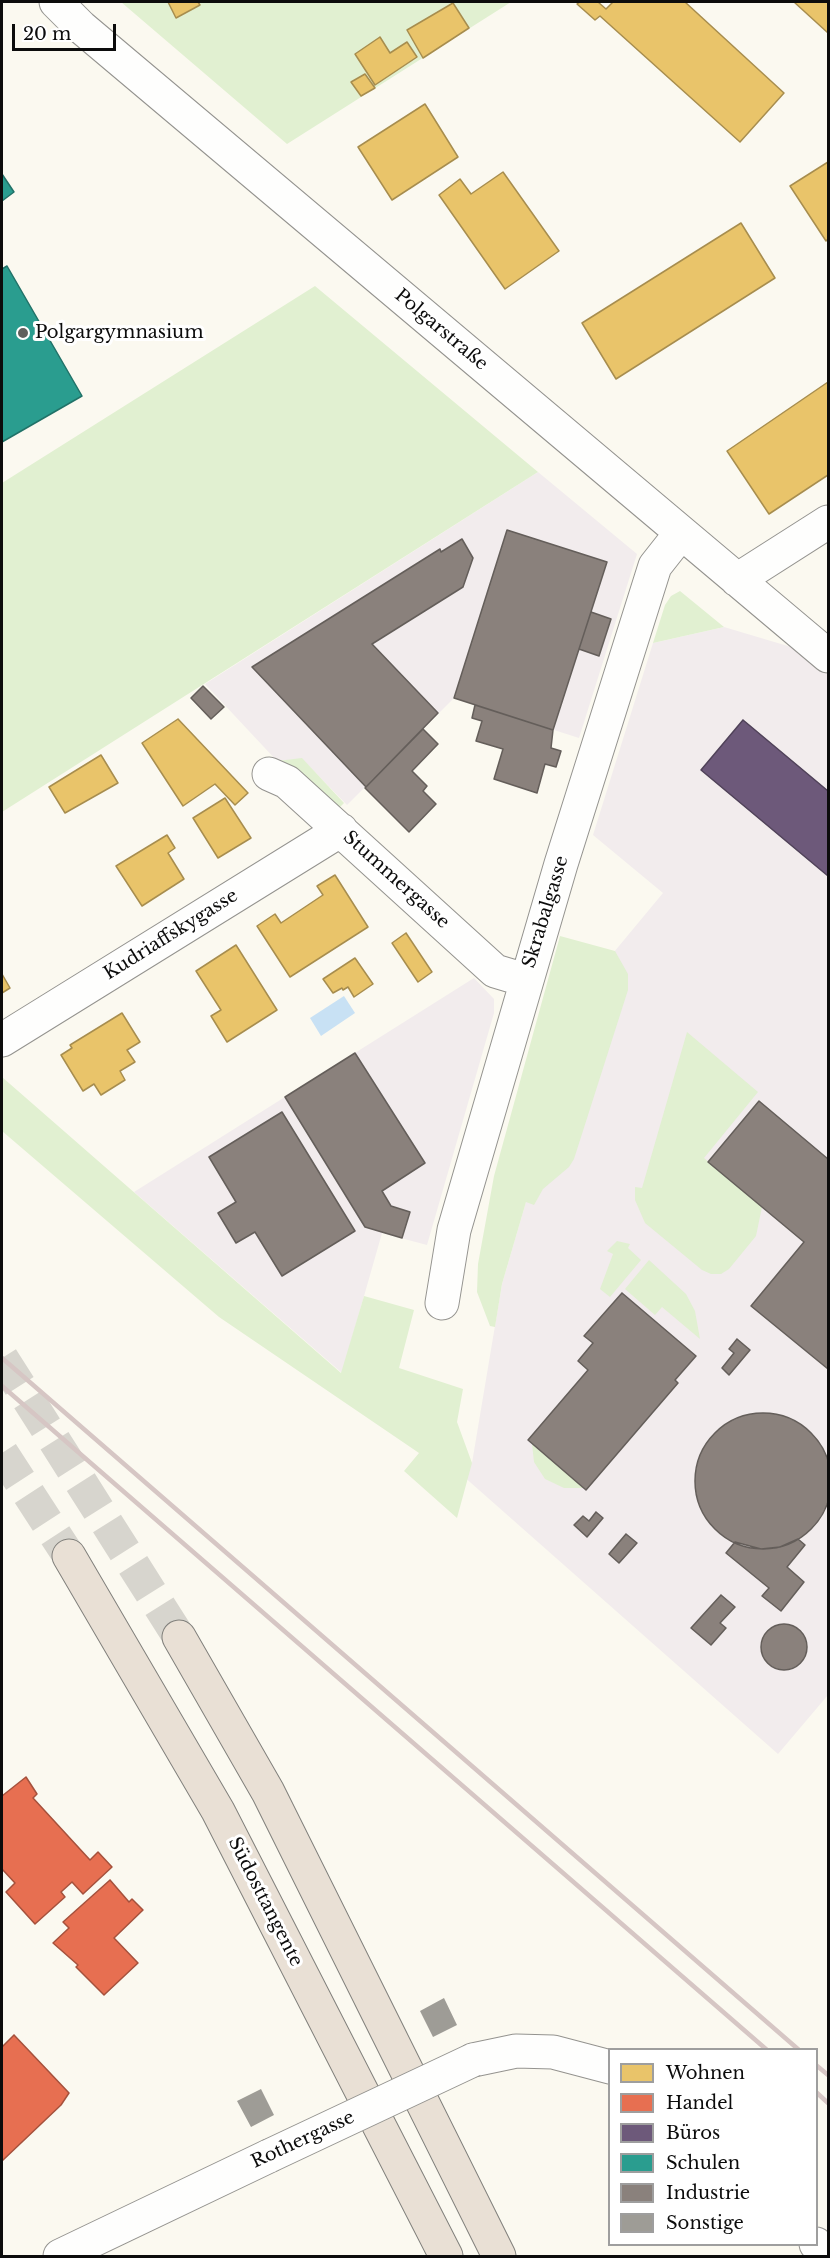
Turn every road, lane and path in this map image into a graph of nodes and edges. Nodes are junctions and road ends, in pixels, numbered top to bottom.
1 (56, 2) edge
2 (828, 522) edge
3 (681, 533) junction
4 (737, 580) junction
5 (828, 656) edge
6 (269, 774) dead end
7 (341, 830) junction
8 (525, 980) junction
9 (2, 1040) edge
10 (442, 1303) dead end
11 (69, 1556) tunnel mouth
12 (178, 1637) tunnel mouth
13 (608, 2067) edge
14 (112, 2246) edge
15 (60, 2256) edge
16 (446, 2256) edge
17 (499, 2256) edge

1 - 3 street, Polgarstraße
2 - 4 street
3 - 4 street, Polgarstraße
3 - 8 street, Skrabalgasse
4 - 5 street, Polgarstraße
6 - 7 street, Stummergasse
7 - 8 street, Stummergasse
7 - 9 street, Kudriaffskygasse
8 - 10 street, Skrabalgasse
11 - 16 highway, Südosttangente
12 - 17 highway
13 - 14 street, Rothergasse, bridge
14 - 15 street, Rothergasse

